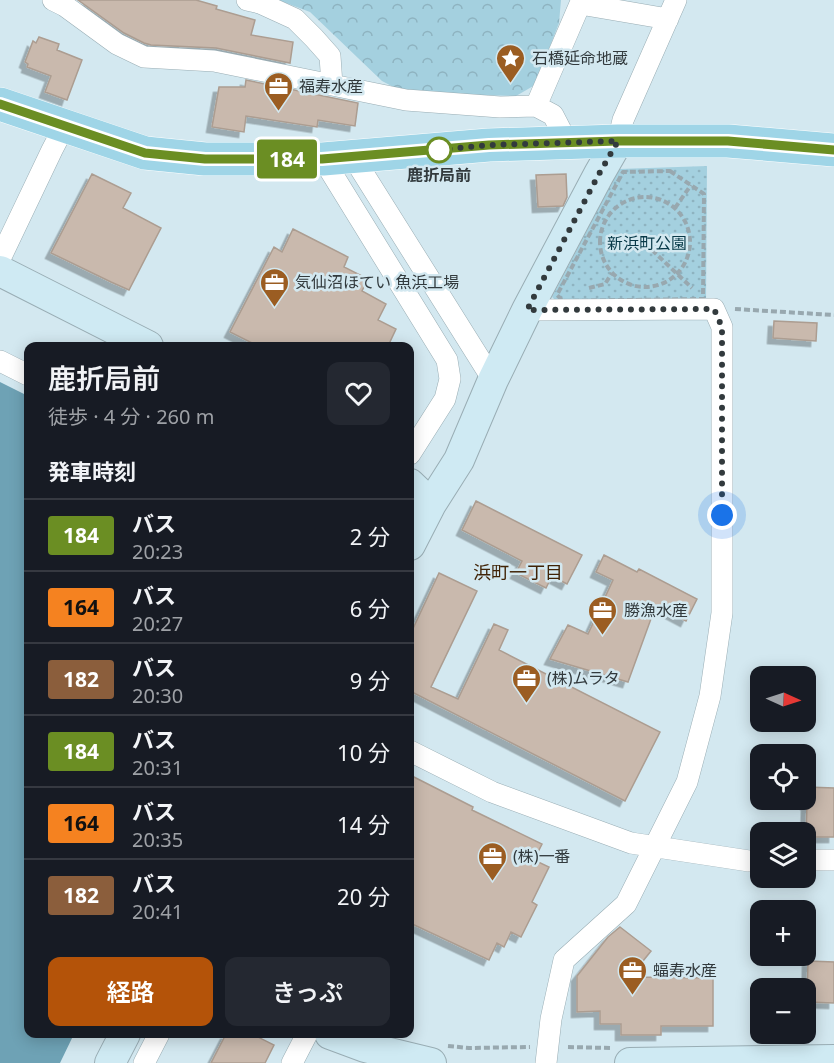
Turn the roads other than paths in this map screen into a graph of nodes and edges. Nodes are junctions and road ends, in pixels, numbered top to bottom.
1 (247, 0) edge
2 (62, 2) edge
3 (672, 9) edge
4 (332, 85) junction
5 (0, 104) edge
6 (536, 106) junction
7 (65, 125) junction
8 (618, 141) junction
9 (567, 142) junction
10 (834, 150) edge
11 (338, 158) junction
12 (0, 260) edge
13 (0, 271) edge
14 (527, 310) junction
15 (140, 342) edge
16 (0, 361) edge
17 (24, 373) edge
18 (493, 380) junction
19 (414, 448) edge
20 (414, 488) edge
21 (431, 504) junction
22 (414, 537) edge
23 (414, 753) edge
24 (655, 846) junction
25 (816, 860) edge
26 (834, 860) edge
27 (750, 861) edge
28 (123, 1038) edge
29 (157, 1038) edge
30 (305, 1038) edge
31 (340, 1038) edge
32 (439, 1055) edge
33 (547, 1055) edge
34 (834, 1060) edge
35 (110, 1063) edge
36 (144, 1063) edge
37 (292, 1063) edge
38 (630, 1063) edge

1 - 4 street
2 - 4 street
3 - 6 street
3 - 8 street
4 - 6 street
5 - 7 main road
6 - 9 street
7 - 11 main road
7 - 12 street
8 - 9 main road
8 - 10 main road
8 - 14 street
9 - 11 main road
11 - 18 street
11 - 19 street
13 - 15 street
14 - 18 street
14 - 24 street
16 - 17 street
18 - 21 street
20 - 21 street
21 - 22 street
23 - 24 street
24 - 27 street
24 - 33 street
25 - 26 street
28 - 35 street
29 - 36 street
30 - 37 street
31 - 32 street
34 - 38 street

